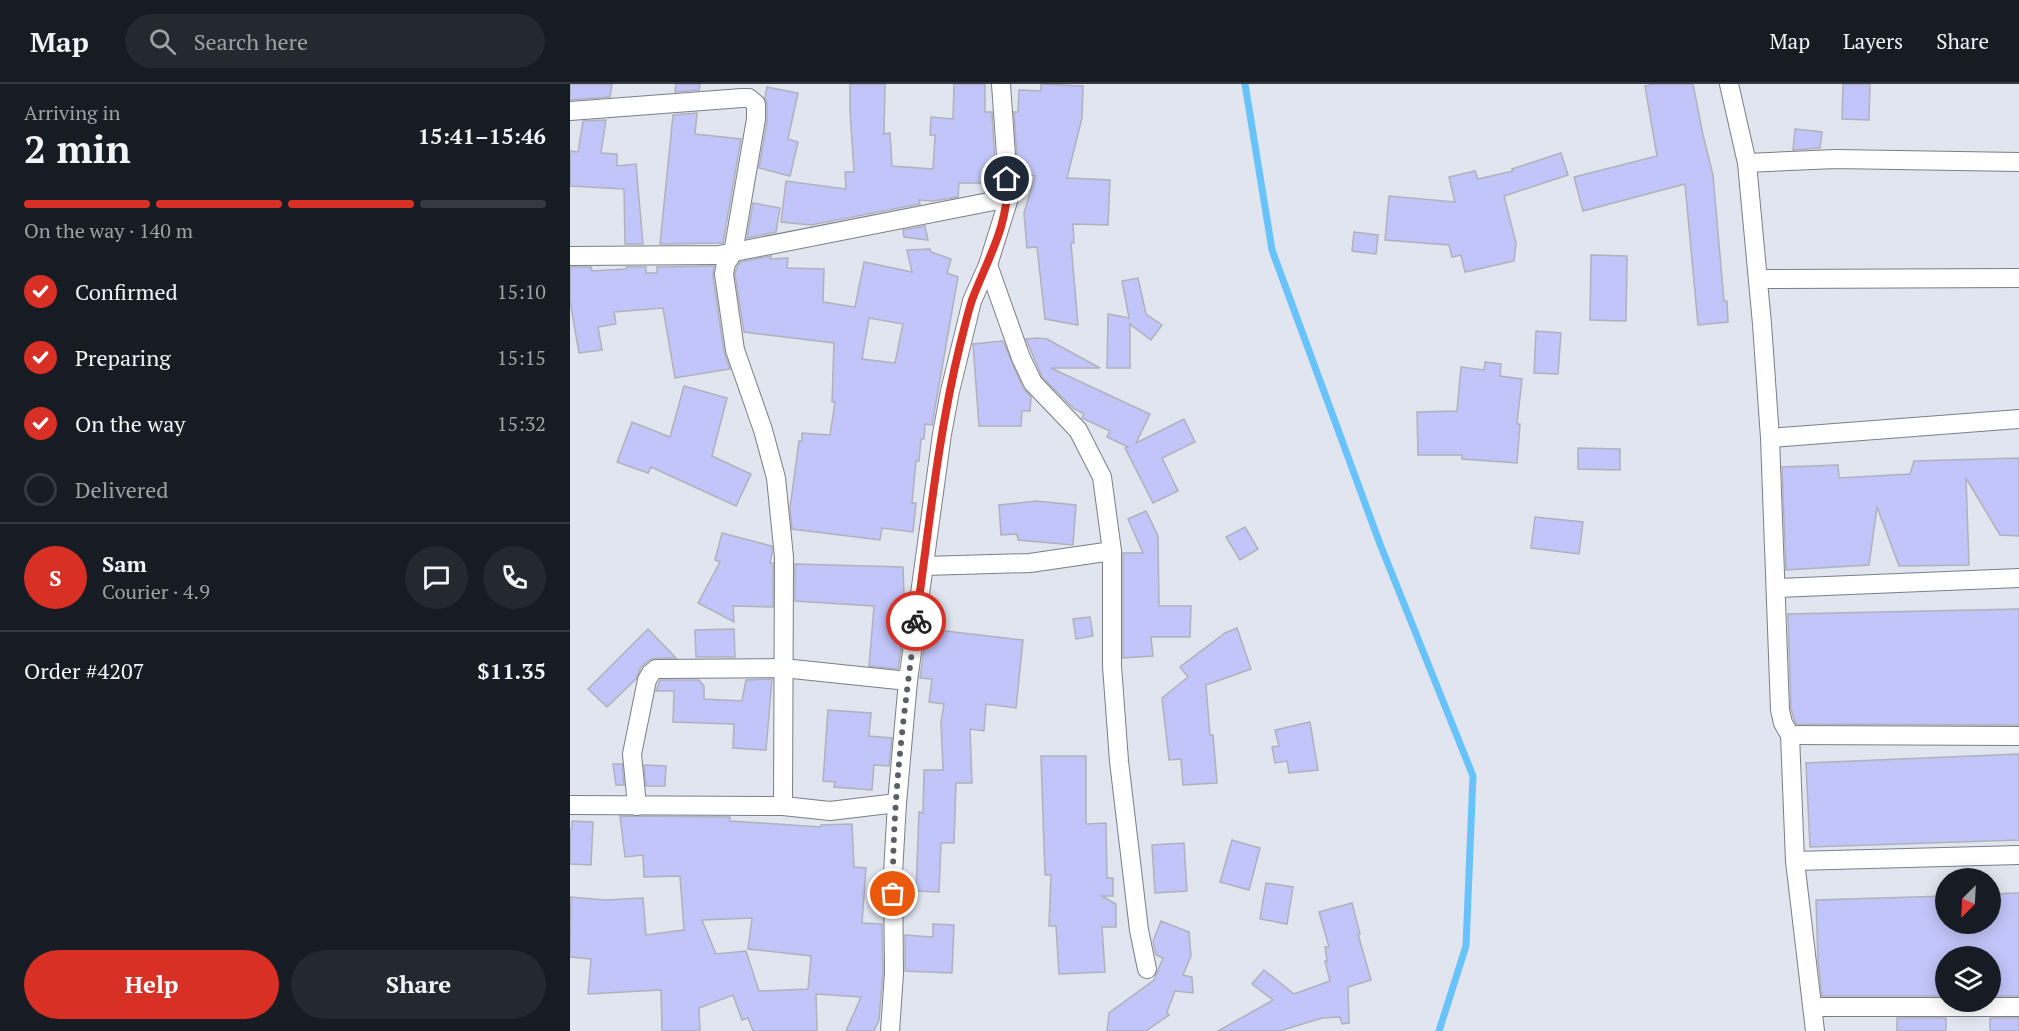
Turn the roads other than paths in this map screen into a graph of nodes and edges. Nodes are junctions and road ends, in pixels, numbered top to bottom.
1 (1001, 84) edge
2 (1730, 84) edge
3 (570, 111) edge
4 (2019, 162) edge
5 (1747, 163) junction
6 (1009, 198) junction
7 (733, 253) junction
8 (570, 255) edge
9 (988, 265) junction
10 (2019, 278) edge
11 (1758, 279) junction
12 (2019, 419) edge
13 (1770, 438) junction
14 (1112, 551) junction
15 (924, 566) junction
16 (2019, 578) edge
17 (1777, 588) junction
18 (783, 668) junction
19 (908, 681) junction
20 (1790, 735) junction
21 (2019, 736) edge
22 (897, 803) junction
23 (570, 805) edge
24 (637, 806) junction
25 (783, 806) junction
26 (2019, 855) edge
27 (1795, 861) junction
28 (1147, 969) dead end
29 (1813, 1007) junction
30 (2019, 1007) edge
31 (890, 1031) edge
32 (1815, 1031) edge

1 - 6 street
2 - 5 street
3 - 7 street
4 - 5 street
5 - 11 street
6 - 7 street
6 - 9 street
7 - 8 street
7 - 18 street
9 - 14 street
9 - 15 street
10 - 11 street
11 - 13 street
12 - 13 street
13 - 17 street
14 - 15 street
14 - 28 street
15 - 19 street
16 - 17 street
17 - 20 street
18 - 19 street
18 - 24 street
18 - 25 street
19 - 22 street
20 - 21 street
20 - 27 street
22 - 25 street
22 - 31 street
23 - 24 street
24 - 25 street
26 - 27 street
27 - 29 street
29 - 30 street
29 - 32 street

